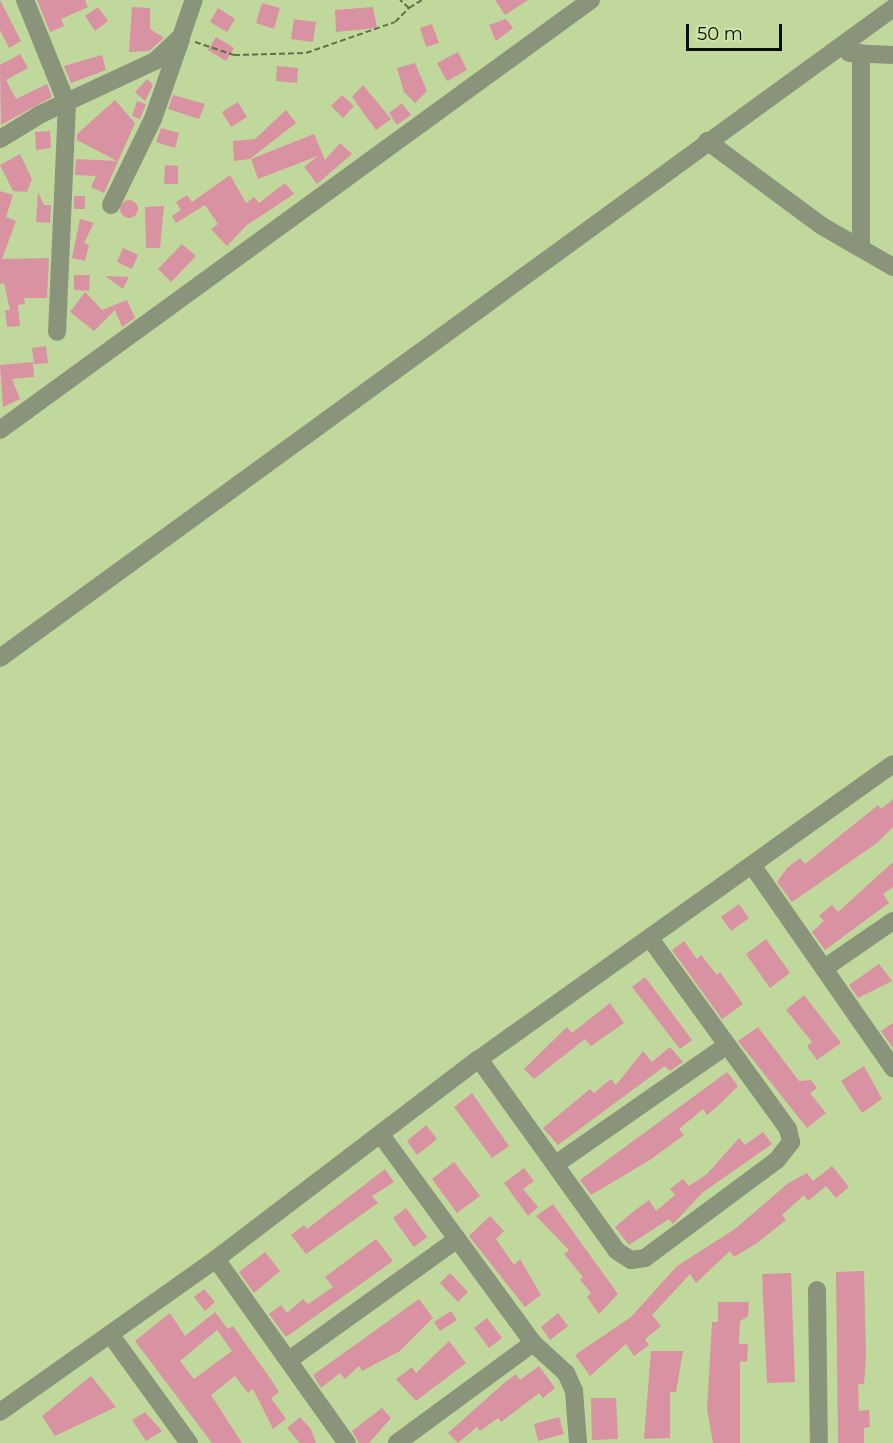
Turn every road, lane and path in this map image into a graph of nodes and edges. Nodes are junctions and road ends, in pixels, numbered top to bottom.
1 (25, 0) edge
2 (194, 0) edge
3 (400, 0) edge
4 (422, 0) edge
5 (591, 0) edge
6 (409, 8) junction
7 (893, 8) edge
8 (181, 37) junction
9 (832, 52) junction
10 (861, 54) junction
11 (893, 55) edge
12 (67, 105) junction
13 (0, 139) edge
14 (707, 141) junction
15 (111, 205) dead end
16 (861, 248) junction
17 (893, 267) edge
18 (57, 332) dead end
19 (0, 430) edge
20 (0, 658) edge
21 (893, 764) edge
22 (754, 867) junction
23 (893, 921) edge
24 (651, 940) junction
25 (826, 967) junction
26 (726, 1046) junction
27 (479, 1059) junction
28 (893, 1068) edge
29 (381, 1135) junction
30 (555, 1164) junction
31 (456, 1240) junction
32 (216, 1259) junction
33 (818, 1290) dead end
34 (110, 1334) junction
35 (533, 1343) junction
36 (289, 1360) junction
37 (0, 1412) edge
38 (185, 1442) edge
39 (347, 1443) edge
40 (398, 1443) edge
41 (578, 1443) edge
42 (819, 1443) edge

1 - 12 street
2 - 8 street
3 - 6 path
4 - 6 path
5 - 19 street
6 - 8 path
7 - 9 street
8 - 12 street
8 - 15 street
9 - 10 street
9 - 14 street
10 - 11 street
10 - 16 street
12 - 13 street
12 - 18 street
14 - 16 street
14 - 20 street
16 - 17 street
21 - 22 street
22 - 24 street
22 - 25 street
23 - 25 street
24 - 26 street
24 - 27 street
25 - 28 street
26 - 30 street
26 - 30 street
27 - 29 street
27 - 30 street
29 - 31 street
29 - 32 street
31 - 35 street
31 - 36 street
32 - 34 street
32 - 36 street
33 - 42 street
34 - 37 street
34 - 38 street
35 - 40 street
35 - 41 street
36 - 39 street

